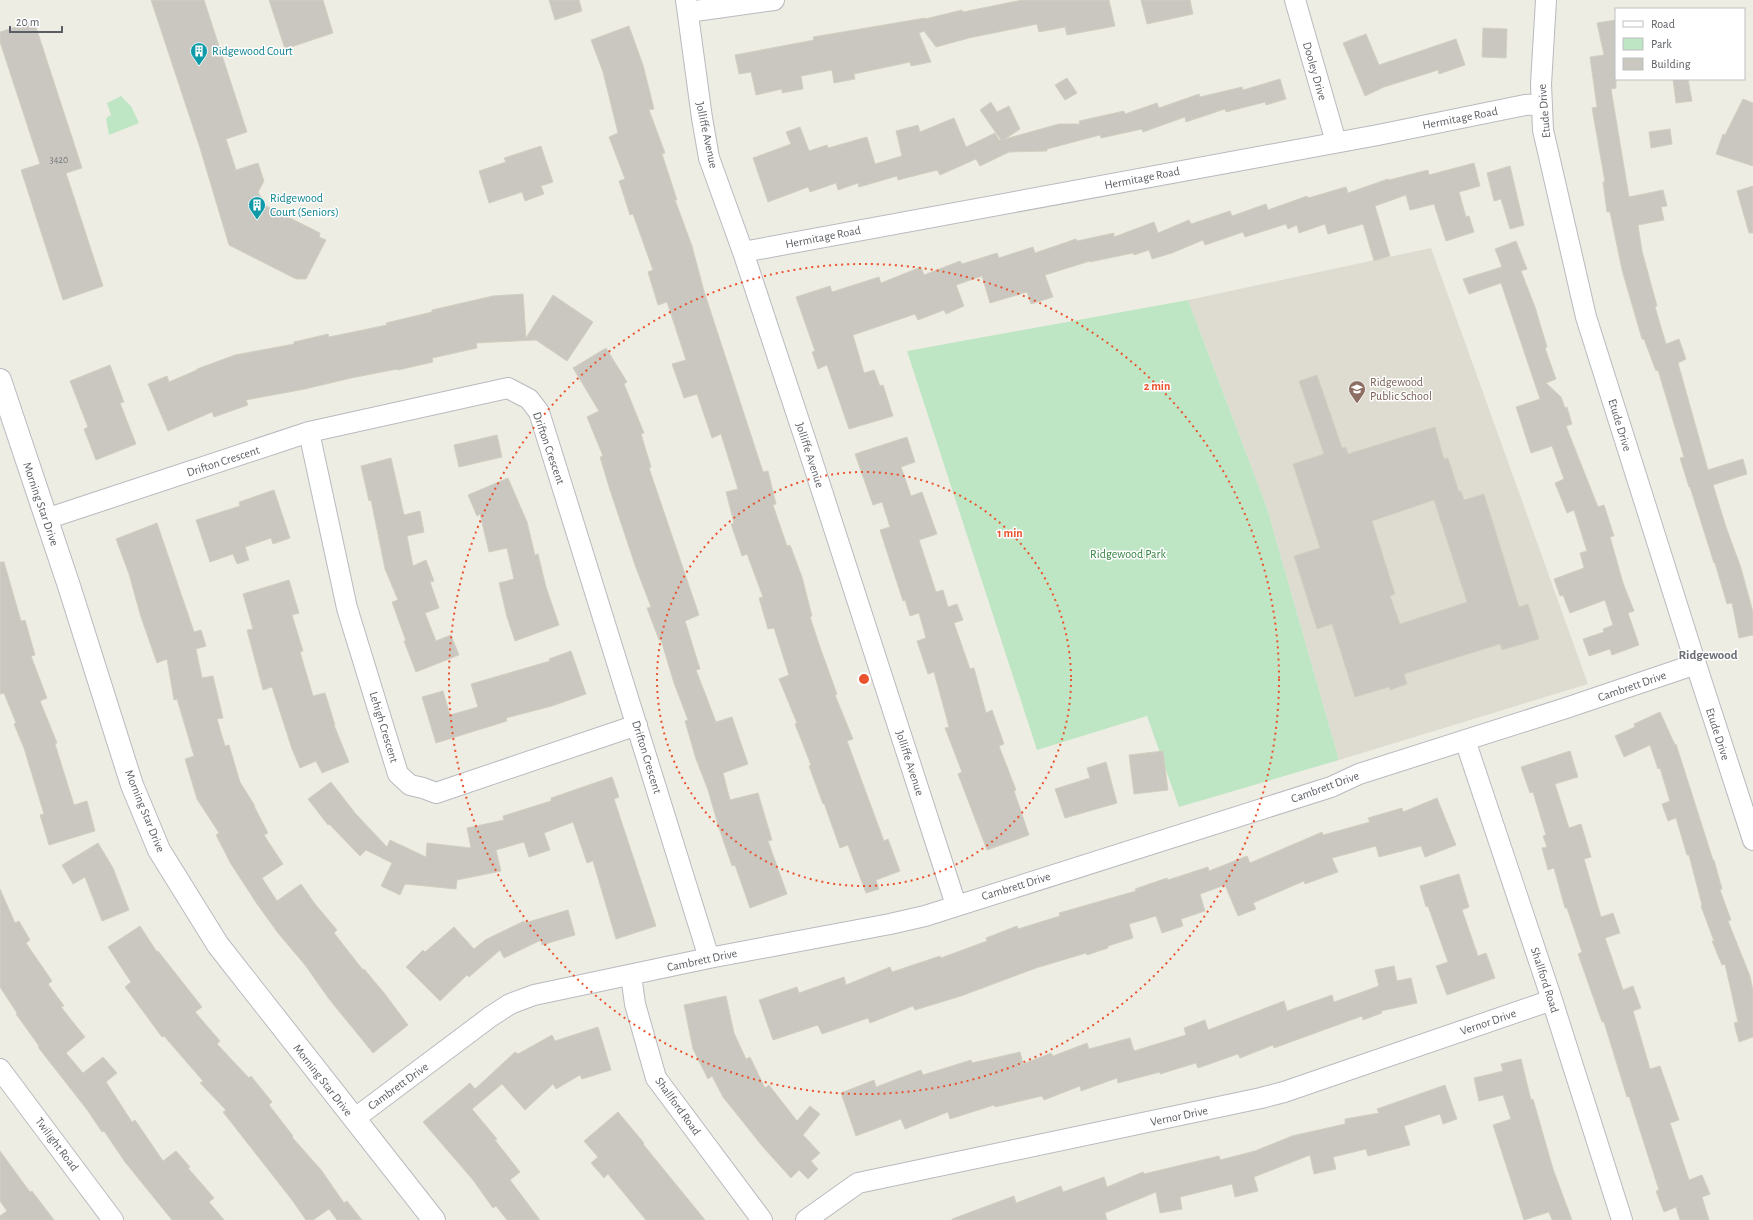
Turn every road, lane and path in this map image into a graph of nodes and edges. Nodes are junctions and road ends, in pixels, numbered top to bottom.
1 (774, 0) edge
2 (1295, 0) edge
3 (1546, 0) edge
4 (687, 6) edge
5 (1541, 104) junction
6 (1336, 142) junction
7 (743, 252) junction
8 (0, 380) edge
9 (309, 432) junction
10 (46, 519) junction
11 (1696, 664) junction
12 (637, 725) junction
13 (1465, 740) junction
14 (1753, 840) edge
15 (956, 905) junction
16 (709, 958) junction
17 (631, 975) junction
18 (1552, 1000) junction
19 (0, 1069) edge
20 (354, 1119) junction
21 (113, 1220) edge
22 (434, 1220) edge
23 (762, 1220) edge
24 (806, 1220) edge
25 (1622, 1220) edge

1 - 4 street
2 - 6 street, Dooley Drive
3 - 5 street, Etude Drive
4 - 7 street, Jolliffe Avenue
5 - 6 street, Hermitage Road
5 - 11 street, Etude Drive
6 - 7 street, Hermitage Road
7 - 15 street, Jolliffe Avenue
8 - 10 street, Morning Star Drive
9 - 10 street, Drifton Crescent
9 - 12 street, Drifton Crescent
9 - 12 street, Lehigh Crescent
10 - 20 street, Morning Star Drive
11 - 13 street, Cambrett Drive
11 - 14 street, Etude Drive
12 - 16 street, Drifton Crescent
13 - 15 street, Cambrett Drive
13 - 18 street, Shallford Road
15 - 16 street, Cambrett Drive
16 - 17 street, Cambrett Drive
17 - 20 street, Cambrett Drive
17 - 23 street, Shallford Road
18 - 24 street, Vernor Drive
18 - 25 street, Shallford Road
19 - 21 street, Twilight Road
20 - 22 street, Morning Star Drive

